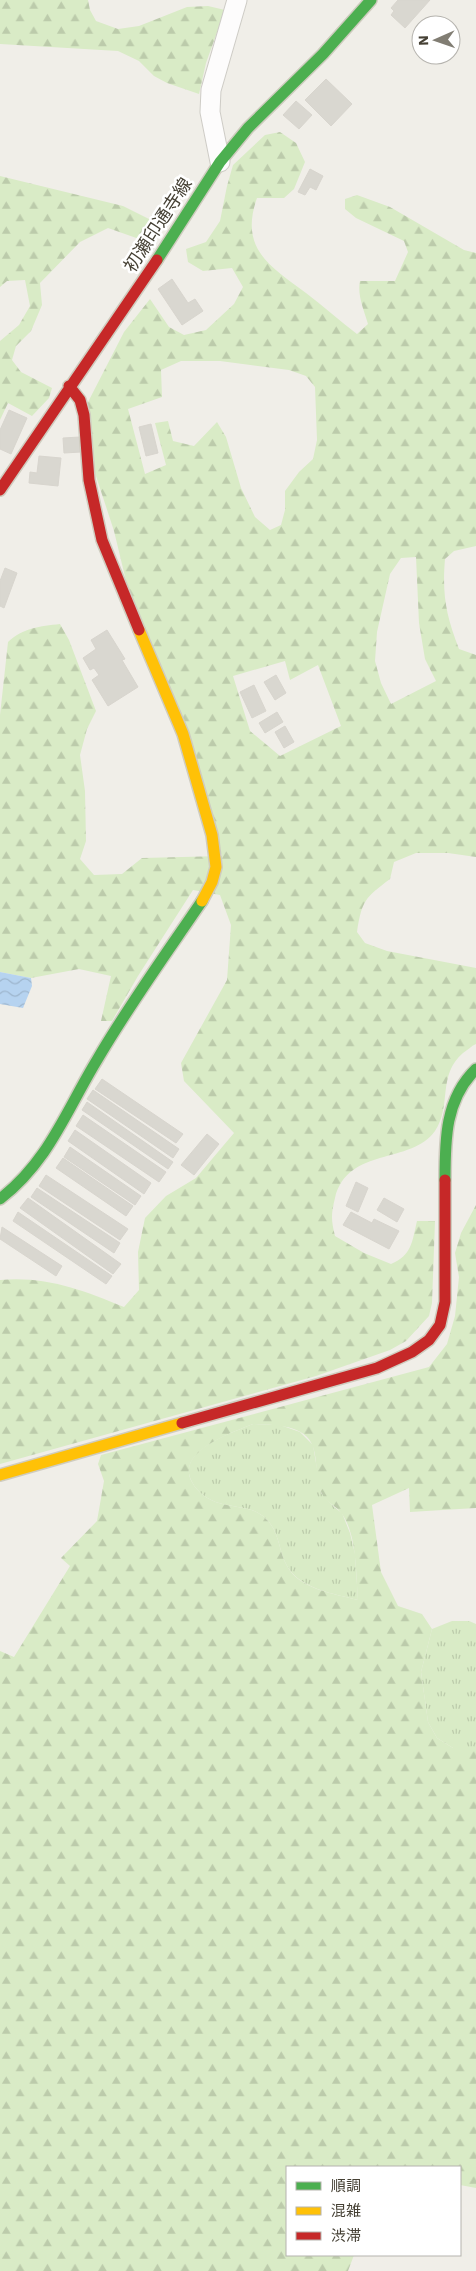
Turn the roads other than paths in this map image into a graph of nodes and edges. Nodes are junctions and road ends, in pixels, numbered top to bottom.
1 (237, 0) edge
2 (372, 0) edge
3 (220, 162) junction
4 (69, 386) junction
5 (0, 490) edge
6 (476, 1069) edge
7 (0, 1199) edge
8 (0, 1475) edge

1 - 3 street
2 - 3 street, 初瀬印通寺線
3 - 4 street, 初瀬印通寺線
4 - 5 street, 初瀬印通寺線
4 - 7 street
6 - 8 street

